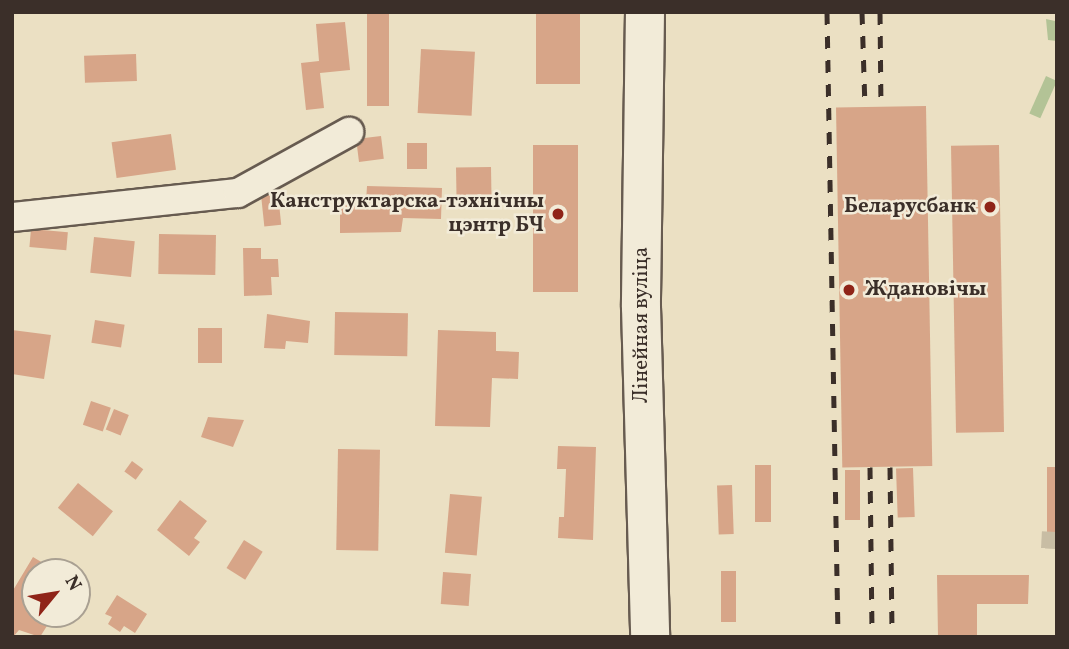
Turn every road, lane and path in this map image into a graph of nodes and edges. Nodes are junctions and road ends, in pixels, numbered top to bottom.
1 (645, 12) edge
2 (349, 132) dead end
3 (12, 217) edge
4 (650, 637) edge

1 - 4 street, Лінейная вуліца
2 - 3 street

